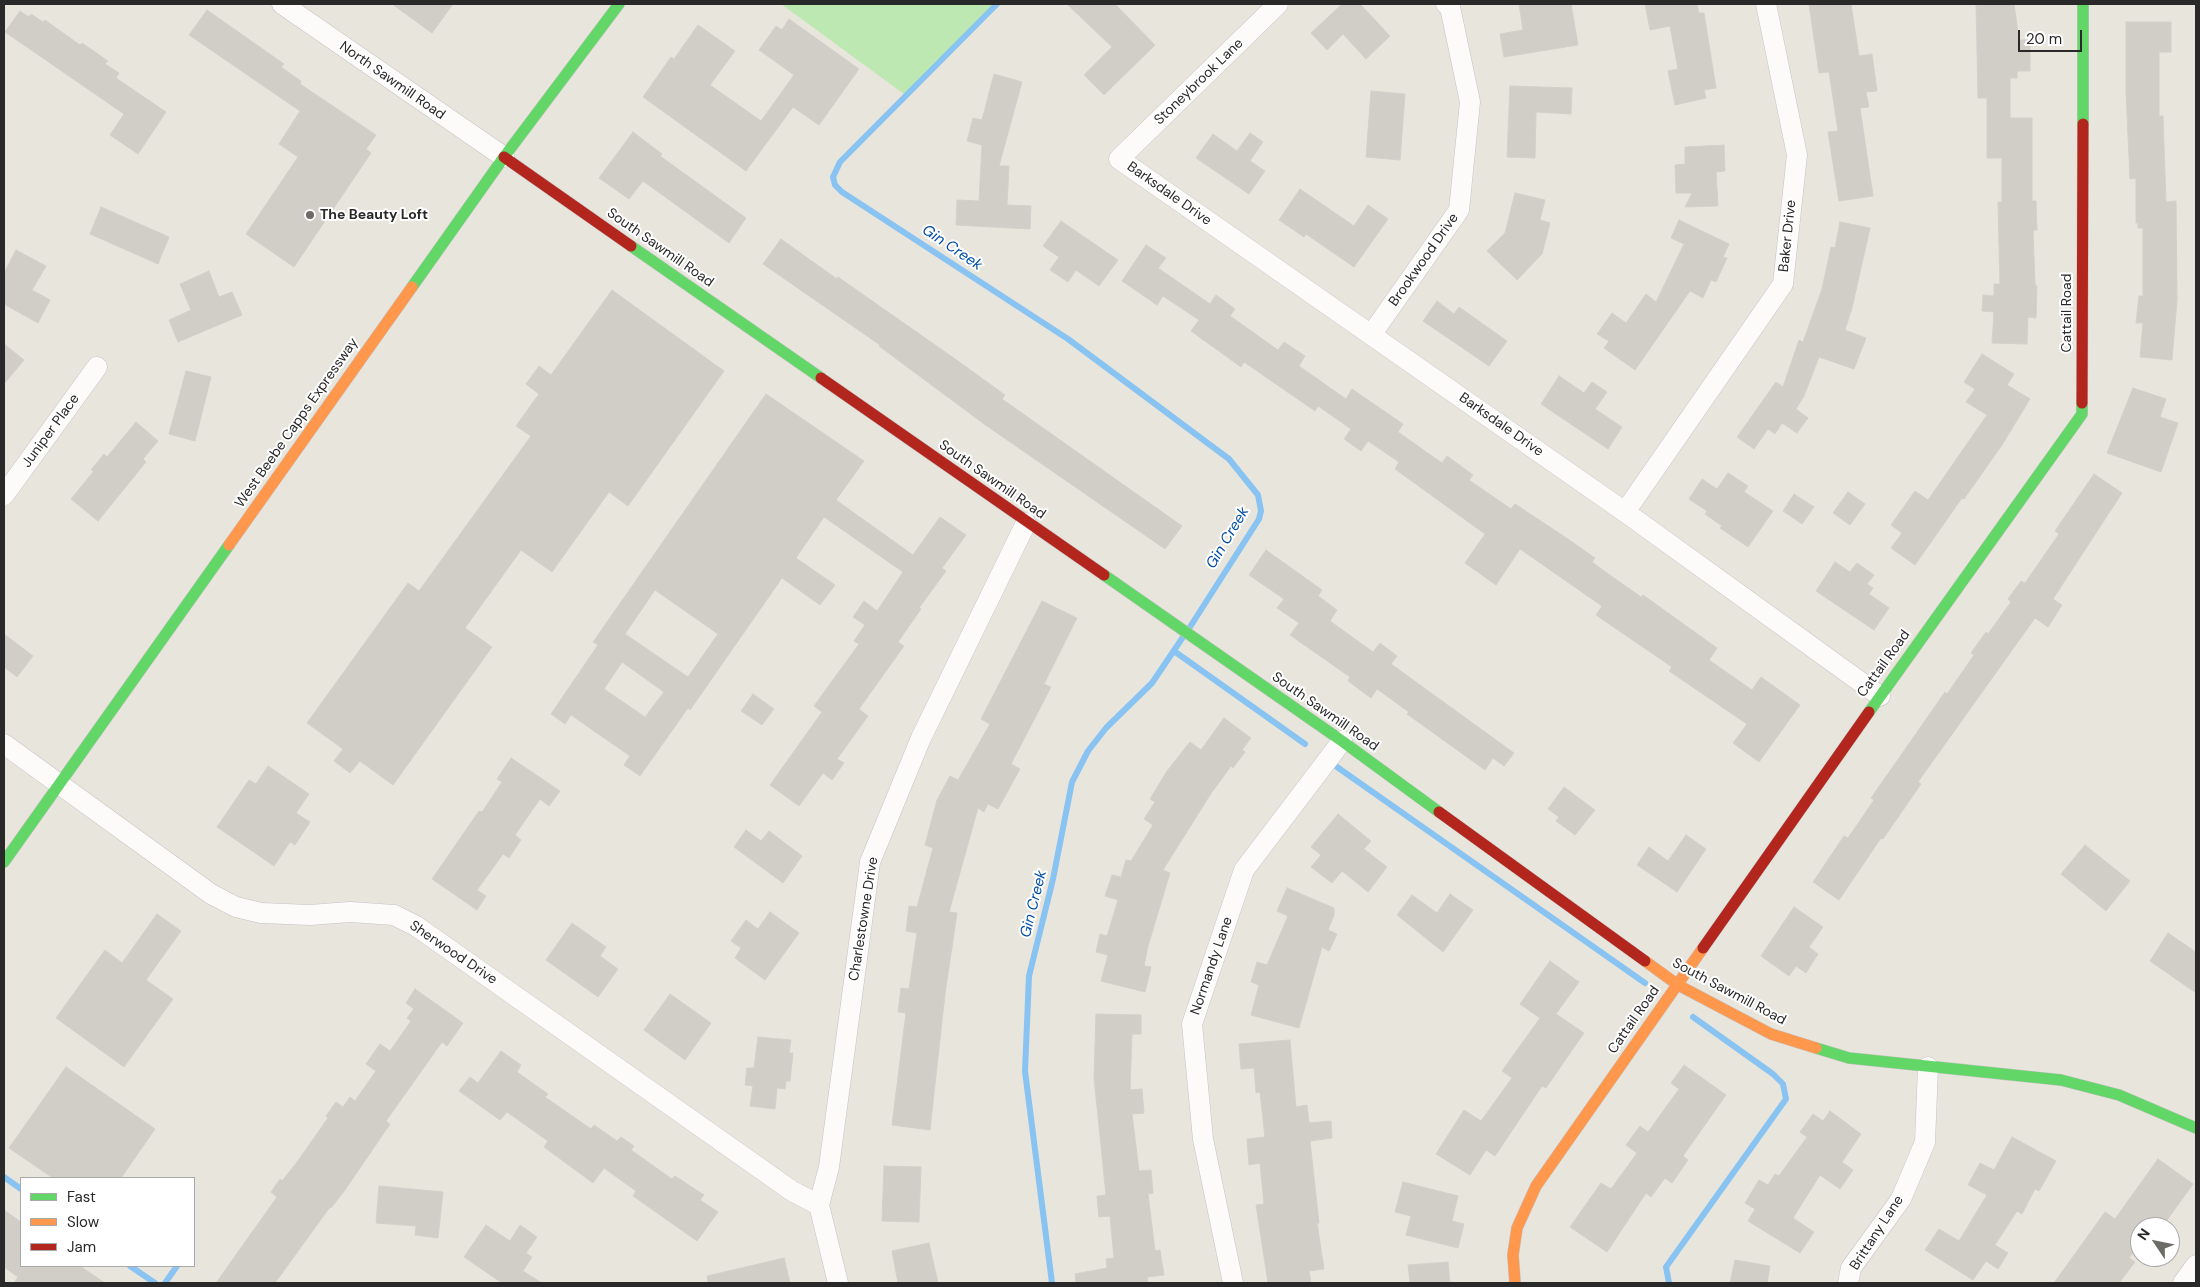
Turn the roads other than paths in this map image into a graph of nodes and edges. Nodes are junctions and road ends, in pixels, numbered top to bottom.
1 (282, 4) edge
2 (619, 4) edge
3 (1278, 4) edge
4 (1446, 4) edge
5 (1766, 4) edge
6 (2083, 4) edge
7 (504, 157) junction
8 (1119, 160) joint
9 (1371, 334) junction
10 (97, 368) dead end
11 (4, 495) edge
12 (1625, 512) junction
13 (1026, 523) junction
14 (1880, 696) junction
15 (1342, 741) junction
16 (4, 744) edge
17 (59, 784) junction
18 (4, 862) edge
19 (1678, 985) junction
20 (1928, 1067) junction
21 (2196, 1128) edge
22 (819, 1205) junction
23 (2196, 1265) edge
24 (838, 1283) edge
25 (1233, 1283) edge
26 (1515, 1283) edge
27 (1848, 1283) edge
28 (2183, 1283) edge

1 - 7 street, North Sawmill Road
2 - 7 street, West Beebe Capps Expressway
3 - 8 street, Stoneybrook Lane
4 - 9 street, Brookwood Drive
5 - 12 street, Baker Drive
6 - 14 street, Cattail Road
7 - 13 street, South Sawmill Road
7 - 17 street, West Beebe Capps Expressway
8 - 9 street, Barksdale Drive
9 - 12 street, Barksdale Drive
10 - 11 street, Juniper Place
12 - 14 street, Barksdale Drive
13 - 15 street, South Sawmill Road
13 - 22 street, Charlestowne Drive
14 - 19 street, Cattail Road
15 - 19 street, South Sawmill Road
15 - 25 street, Normandy Lane
16 - 17 street, Sherwood Drive
17 - 18 street, West Beebe Capps Expressway
17 - 22 street, Sherwood Drive
19 - 20 street, South Sawmill Road
19 - 26 street, Cattail Road
20 - 21 street, South Sawmill Road
20 - 27 street, Brittany Lane
22 - 24 street, Charlestowne Drive
23 - 28 street

